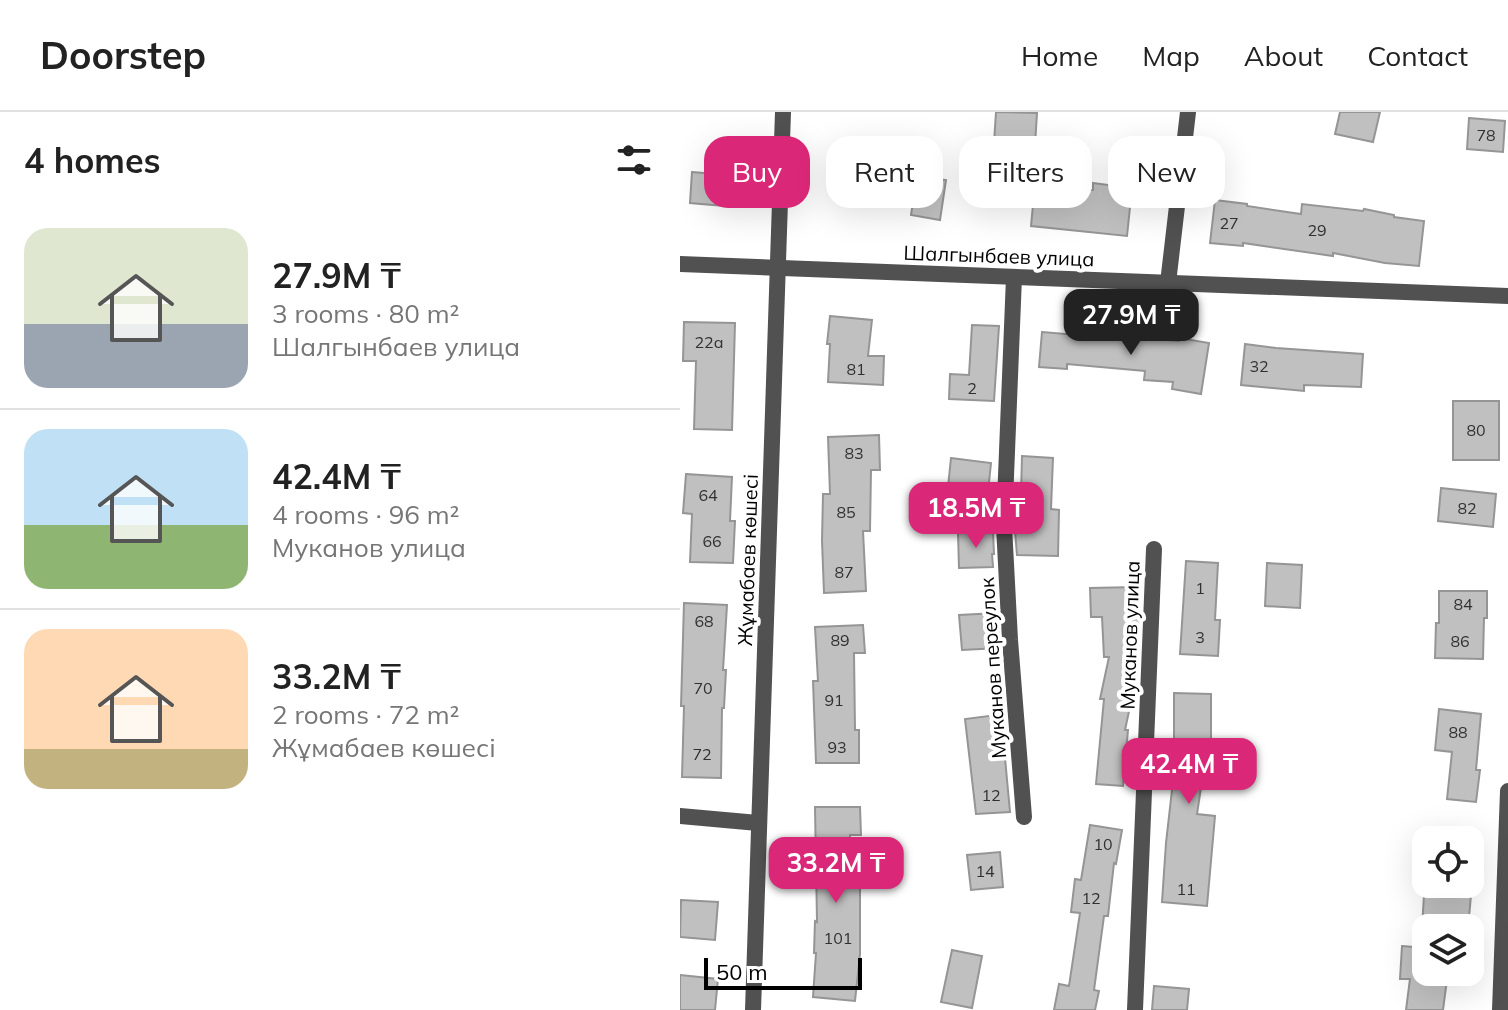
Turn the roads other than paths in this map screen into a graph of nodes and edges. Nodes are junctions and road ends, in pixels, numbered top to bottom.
1 (783, 112) edge
2 (1188, 112) edge
3 (680, 264) edge
4 (778, 268) junction
5 (1014, 277) junction
6 (1168, 283) junction
7 (1508, 296) edge
8 (1154, 549) dead end
9 (1508, 791) edge
10 (680, 816) edge
11 (1024, 817) dead end
12 (758, 823) junction
13 (753, 1010) edge
14 (1135, 1010) edge
15 (1500, 1010) edge

1 - 4 street, Жұмабаев көшесі
2 - 6 street
3 - 4 street, Шалгынбаев улица
4 - 5 street, Шалгынбаев улица
4 - 12 street, Жұмабаев көшесі
5 - 6 street, Шалгынбаев улица
5 - 11 street, Муканов переулок
6 - 7 street, Шалгынбаев улица
8 - 14 street, Муканов улица
9 - 15 street
10 - 12 street
12 - 13 street, Жұмабаев көшесі

